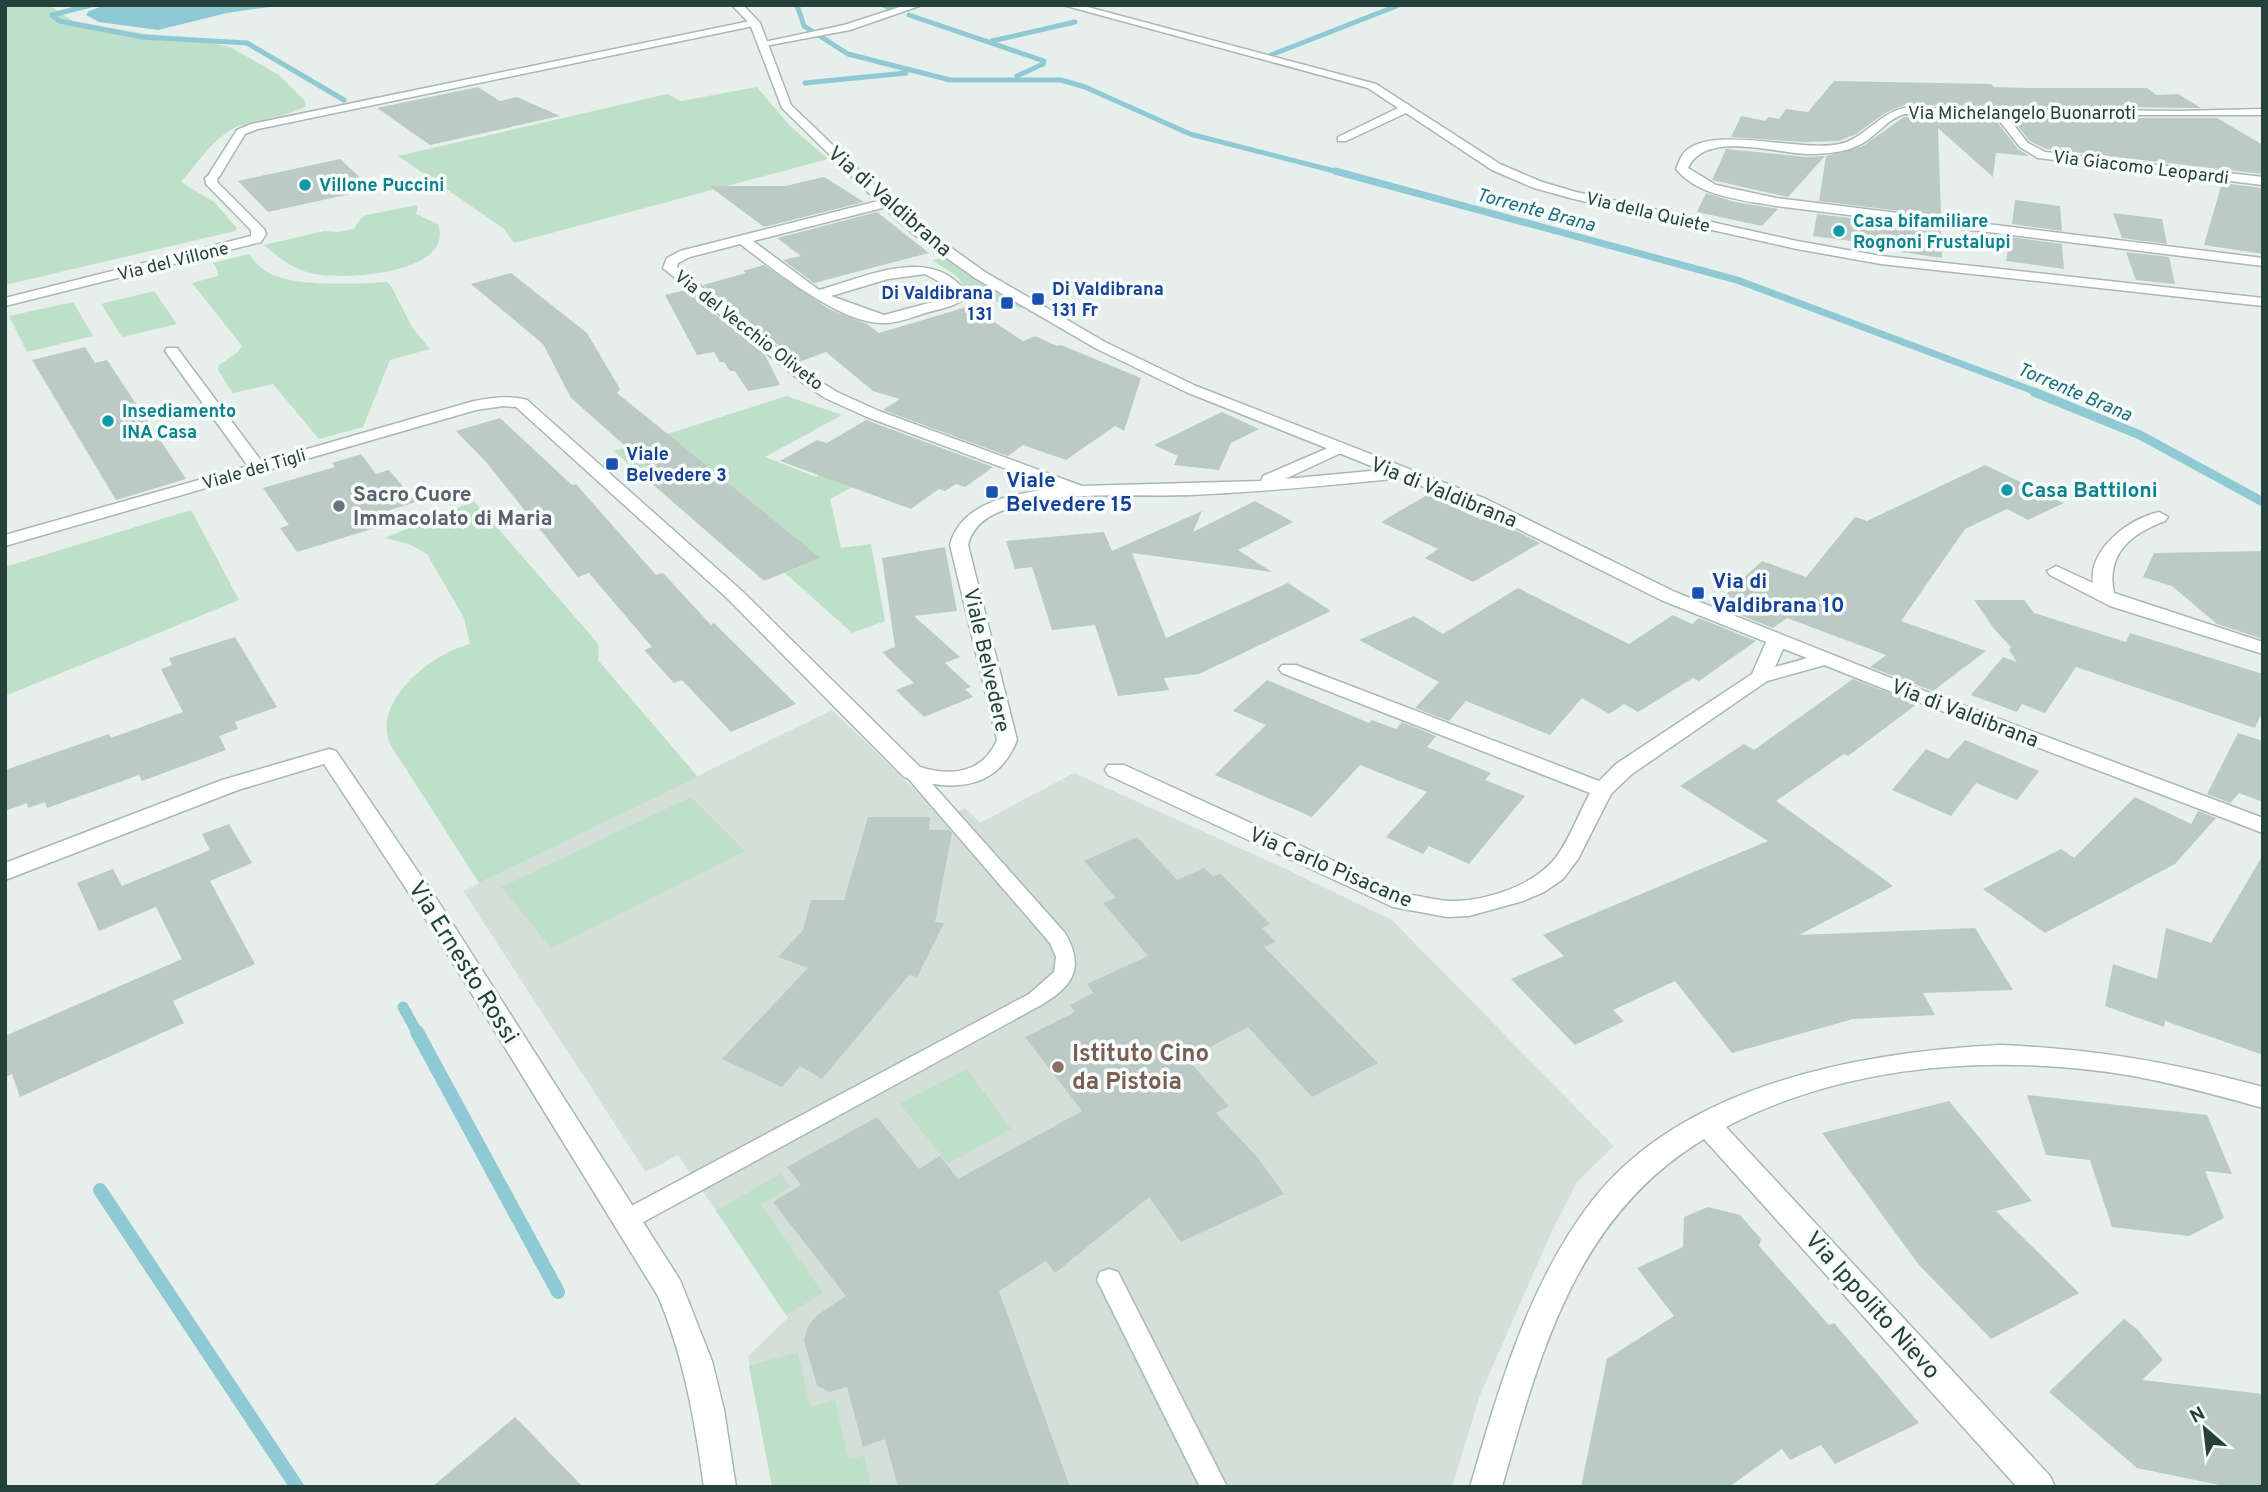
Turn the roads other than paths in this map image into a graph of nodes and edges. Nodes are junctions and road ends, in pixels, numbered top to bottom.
1 (737, 5) edge
2 (917, 5) edge
3 (1068, 5) edge
4 (755, 23) junction
5 (765, 43) junction
6 (1407, 108) junction
7 (1997, 111) junction
8 (2263, 112) edge
9 (1342, 139) dead end
10 (2263, 181) edge
11 (886, 202) junction
12 (742, 239) junction
13 (2263, 262) edge
14 (817, 295) junction
15 (5, 302) edge
16 (2263, 302) edge
17 (172, 351) dead end
18 (1337, 449) junction
19 (257, 467) junction
20 (1403, 473) junction
21 (1254, 486) junction
22 (1081, 491) junction
23 (2159, 517) dead end
24 (5, 541) edge
25 (2056, 571) dead end
26 (2105, 596) junction
27 (1777, 640) junction
28 (2263, 648) edge
29 (1825, 659) junction
30 (1289, 668) dead end
31 (1760, 677) junction
32 (1116, 769) dead end
33 (912, 772) junction
34 (1602, 790) junction
35 (2263, 826) edge
36 (5, 872) edge
37 (2263, 1098) edge
38 (1707, 1124) junction
39 (628, 1219) junction
40 (1110, 1280) dead end
41 (720, 1487) edge
42 (1214, 1487) edge
43 (1486, 1487) edge
44 (2039, 1487) edge

1 - 4 street, Via di Valdibrana
2 - 5 street
3 - 6 street, Via della Quiete
4 - 5 street, Via di Valdibrana
4 - 15 street, Via del Villone
5 - 11 street, Via di Valdibrana
6 - 9 street
6 - 16 street, Via della Quiete
7 - 8 street, Via Michelangelo Buonarroti
7 - 10 street, Via Giacomo Leopardi
7 - 13 street, Via Michelangelo Buonarroti
11 - 12 street, Via del Vecchio Oliveto
11 - 18 street, Via di Valdibrana
12 - 14 street
12 - 22 street, Via del Vecchio Oliveto
14 - 14 street
17 - 19 street
18 - 20 street, Via di Valdibrana
18 - 21 street
19 - 24 street, Viale dei Tigli
19 - 33 street, Viale dei Tigli
20 - 21 street, Viale Belvedere
20 - 27 street, Via di Valdibrana
21 - 22 street, Viale Belvedere
22 - 33 street, Viale Belvedere
23 - 26 street
25 - 26 street
26 - 28 street
27 - 29 street, Via di Valdibrana
27 - 31 street
29 - 31 street, Via Carlo Pisacane
29 - 35 street, Via di Valdibrana
30 - 34 street
31 - 34 street, Via Carlo Pisacane
32 - 34 street, Via Carlo Pisacane
33 - 39 lane
36 - 39 street, Via Ernesto Rossi
37 - 38 street
38 - 43 street
38 - 44 street, Via Ippolito Nievo
39 - 41 street, Via Ernesto Rossi
40 - 42 lane

